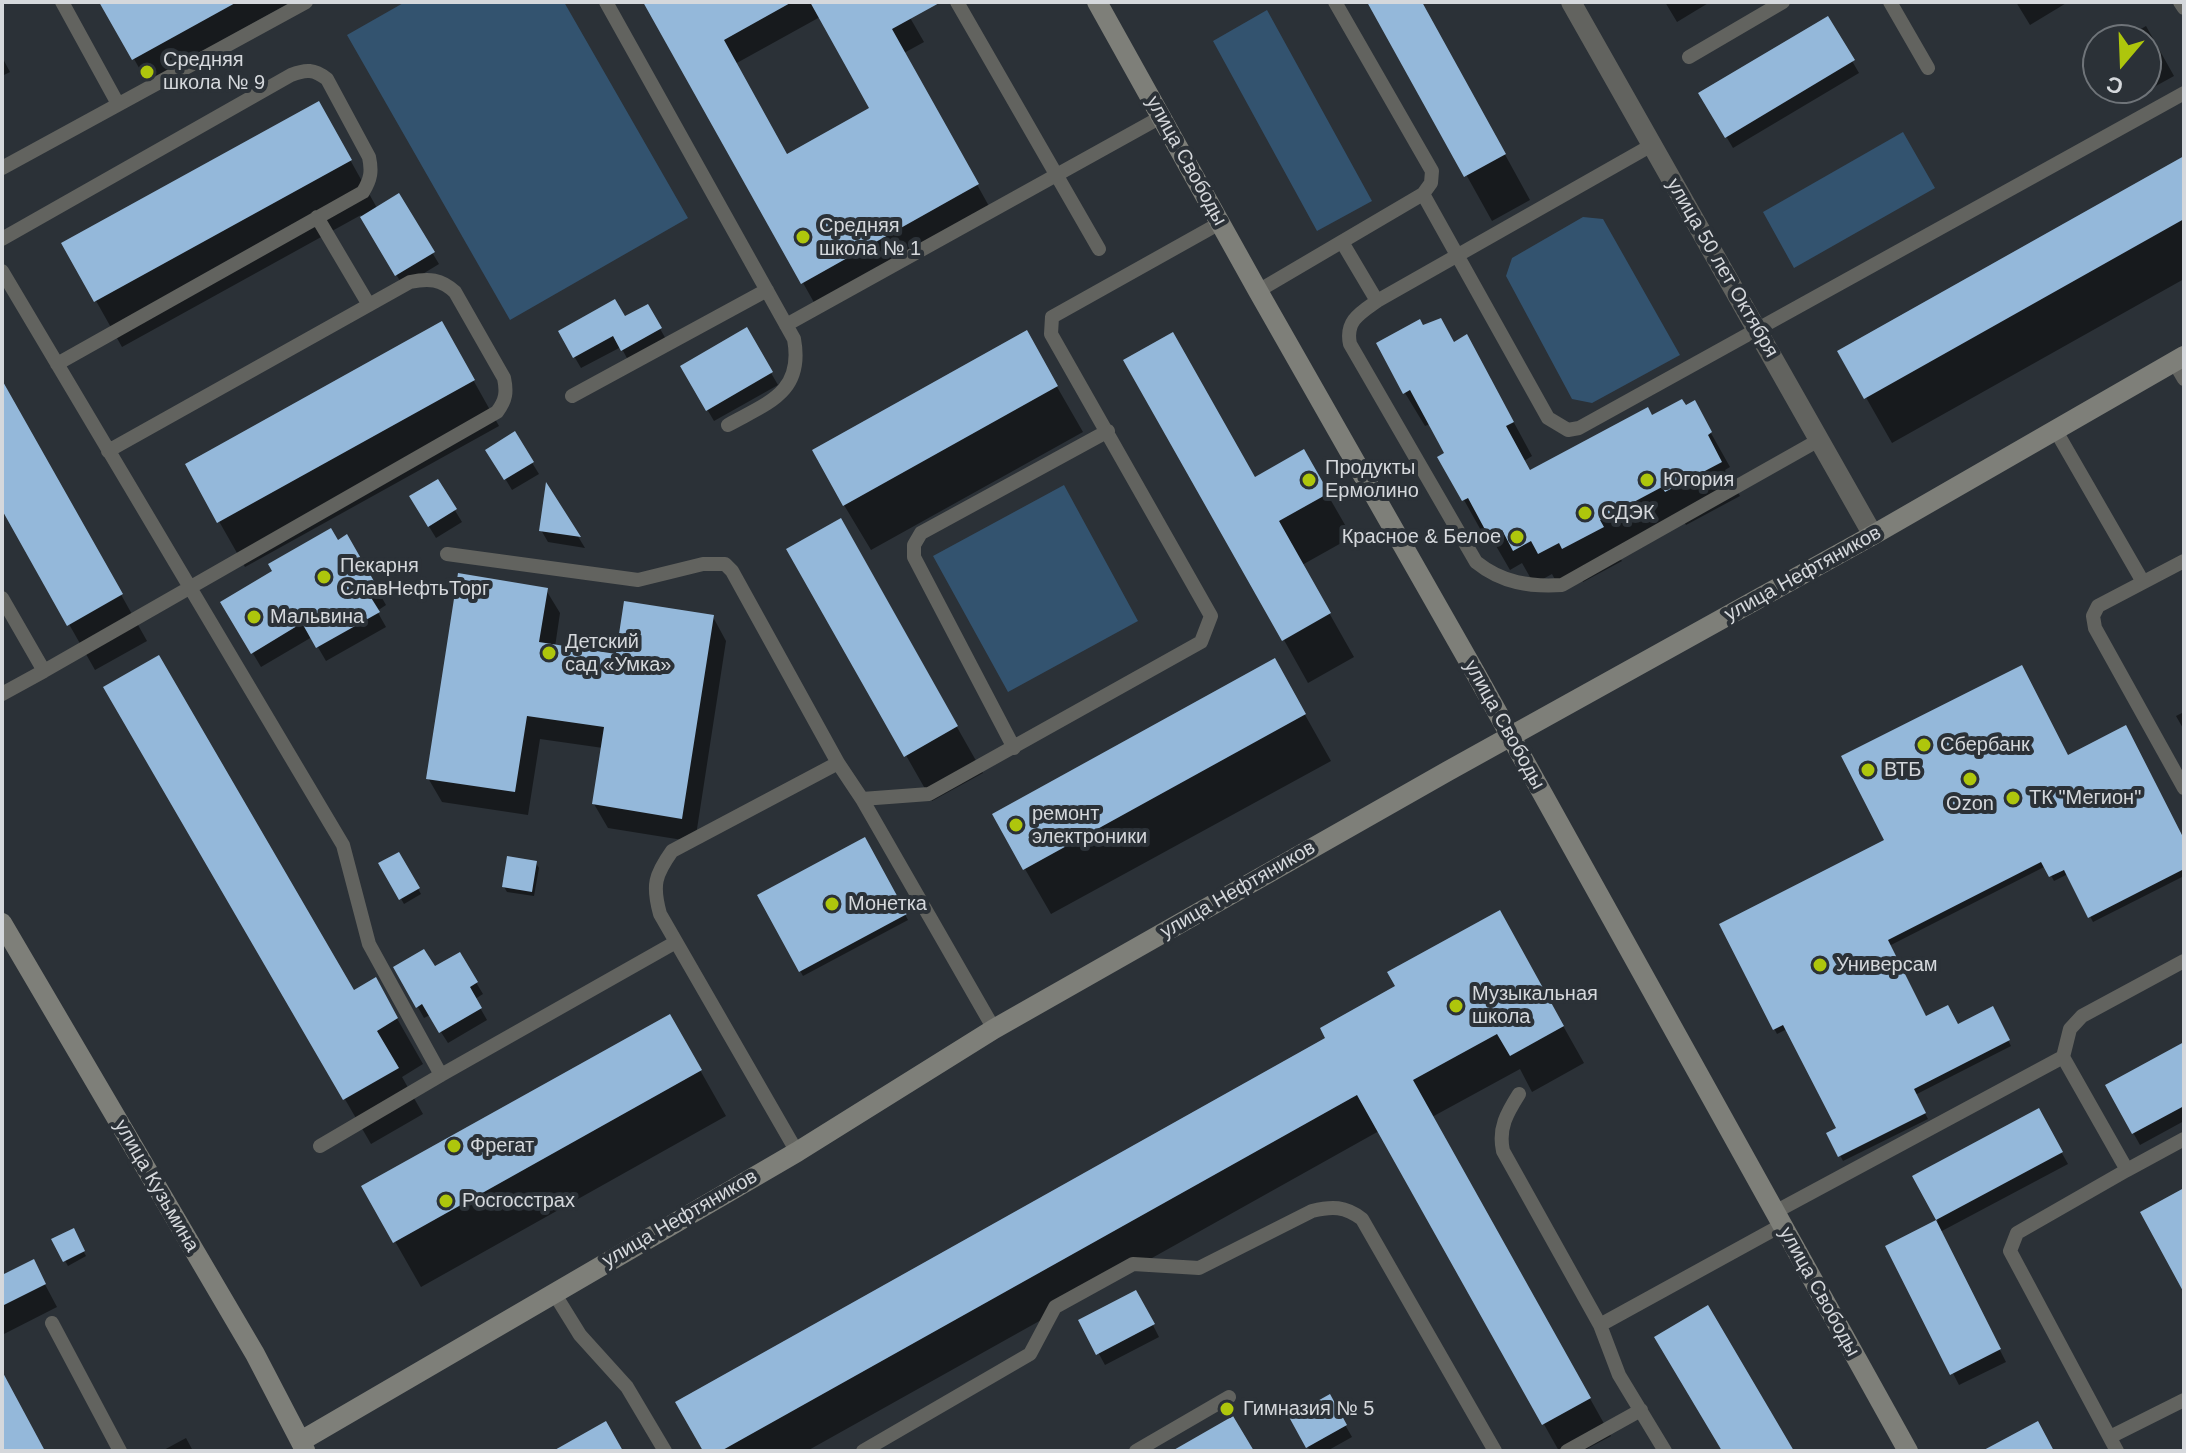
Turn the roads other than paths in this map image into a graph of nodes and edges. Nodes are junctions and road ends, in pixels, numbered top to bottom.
1 (62, 2) edge
2 (306, 2) edge
3 (606, 2) edge
4 (957, 2) edge
5 (1097, 2) edge
6 (1335, 2) edge
7 (1571, 2) edge
8 (1783, 2) edge
9 (1890, 2) edge
10 (2180, 2) edge
11 (2184, 8) edge
12 (1689, 57) dead end
13 (1928, 68) dead end
14 (2184, 93) edge
15 (118, 104) junction
16 (1161, 117) junction
17 (1652, 145) junction
18 (2, 168) edge
19 (1057, 176) junction
20 (1423, 194) junction
21 (317, 217) junction
22 (1220, 223) junction
23 (2, 239) edge
24 (1342, 242) junction
25 (1099, 249) dead end
26 (1459, 256) junction
27 (2, 271) edge
28 (767, 290) junction
29 (1258, 291) junction
30 (1377, 301) junction
31 (369, 305) junction
32 (786, 325) junction
33 (1758, 331) junction
34 (57, 364) junction
35 (2181, 365) edge
36 (572, 396) dead end
37 (728, 425) dead end
38 (1108, 431) junction
39 (2056, 431) junction
40 (1819, 440) junction
41 (108, 451) junction
42 (1873, 535) junction
43 (447, 554) dead end
44 (2184, 561) edge
45 (2143, 582) junction
46 (189, 588) junction
47 (2, 598) edge
48 (44, 671) junction
49 (2, 694) edge
50 (1510, 736) junction
51 (1014, 748) junction
52 (838, 763) junction
53 (2184, 788) edge
54 (862, 799) junction
55 (2, 923) edge
56 (676, 942) junction
57 (2184, 961) edge
58 (994, 1029) junction
59 (2063, 1057) junction
60 (441, 1075) junction
61 (1519, 1094) dead end
62 (2184, 1139) edge
63 (320, 1146) dead end
64 (797, 1152) junction
65 (2127, 1170) junction
66 (1779, 1218) junction
67 (554, 1293) junction
68 (52, 1323) dead end
69 (1600, 1325) junction
70 (1229, 1397) dead end
71 (2184, 1400) edge
72 (1641, 1410) junction
73 (2110, 1437) junction
74 (303, 1446) edge
75 (120, 1451) edge
76 (665, 1451) edge
77 (863, 1451) edge
78 (1136, 1451) edge
79 (1495, 1451) edge
80 (1567, 1451) edge
81 (1665, 1451) edge
82 (1908, 1451) edge
83 (2117, 1451) edge

1 - 15 lane
2 - 15 lane
3 - 28 lane
4 - 19 lane
5 - 16 main road, улица Свободы
6 - 20 lane
7 - 17 street, улица 50 лет Октября
8 - 12 lane
9 - 13 lane
10 - 11 lane
14 - 33 lane
15 - 18 lane
16 - 19 lane
16 - 22 main road, улица Свободы
17 - 26 lane
17 - 33 street, улица 50 лет Октября
19 - 25 lane
19 - 32 lane
20 - 24 lane
20 - 26 lane
21 - 23 lane
21 - 31 lane
21 - 34 lane
22 - 29 main road, улица Свободы
22 - 38 lane
24 - 29 lane
24 - 30 lane
26 - 30 lane
26 - 33 lane
27 - 34 lane
28 - 32 lane
28 - 36 lane
29 - 50 main road, улица Свободы
30 - 40 lane
31 - 41 lane
31 - 46 lane
32 - 37 lane
33 - 40 street, улица 50 лет Октября
34 - 41 lane
35 - 39 main road, улица Нефтяников
38 - 51 lane
38 - 51 lane
39 - 42 main road, улица Нефтяников
39 - 45 lane
40 - 42 street, улица 50 лет Октября
41 - 46 lane
42 - 50 main road, улица Нефтяников
43 - 52 lane
44 - 45 lane
45 - 53 lane
46 - 48 lane
46 - 60 lane
47 - 48 lane
48 - 49 lane
50 - 58 main road, улица Нефтяников
50 - 66 main road, улица Свободы
51 - 54 lane
52 - 54 lane
52 - 56 lane
54 - 58 lane
55 - 74 main road, улица Кузьмина
56 - 60 lane
56 - 64 lane
57 - 59 lane
58 - 64 main road, улица Нефтяников
59 - 65 lane
59 - 66 lane
60 - 63 lane
61 - 69 lane
62 - 65 lane
64 - 67 main road, улица Нефтяников
65 - 73 lane
66 - 69 lane
66 - 82 main road, улица Свободы
67 - 74 main road, улица Нефтяников
67 - 76 lane
68 - 75 lane
69 - 72 lane
70 - 78 lane
71 - 73 lane
72 - 80 lane
72 - 81 lane
73 - 83 lane
77 - 79 lane

